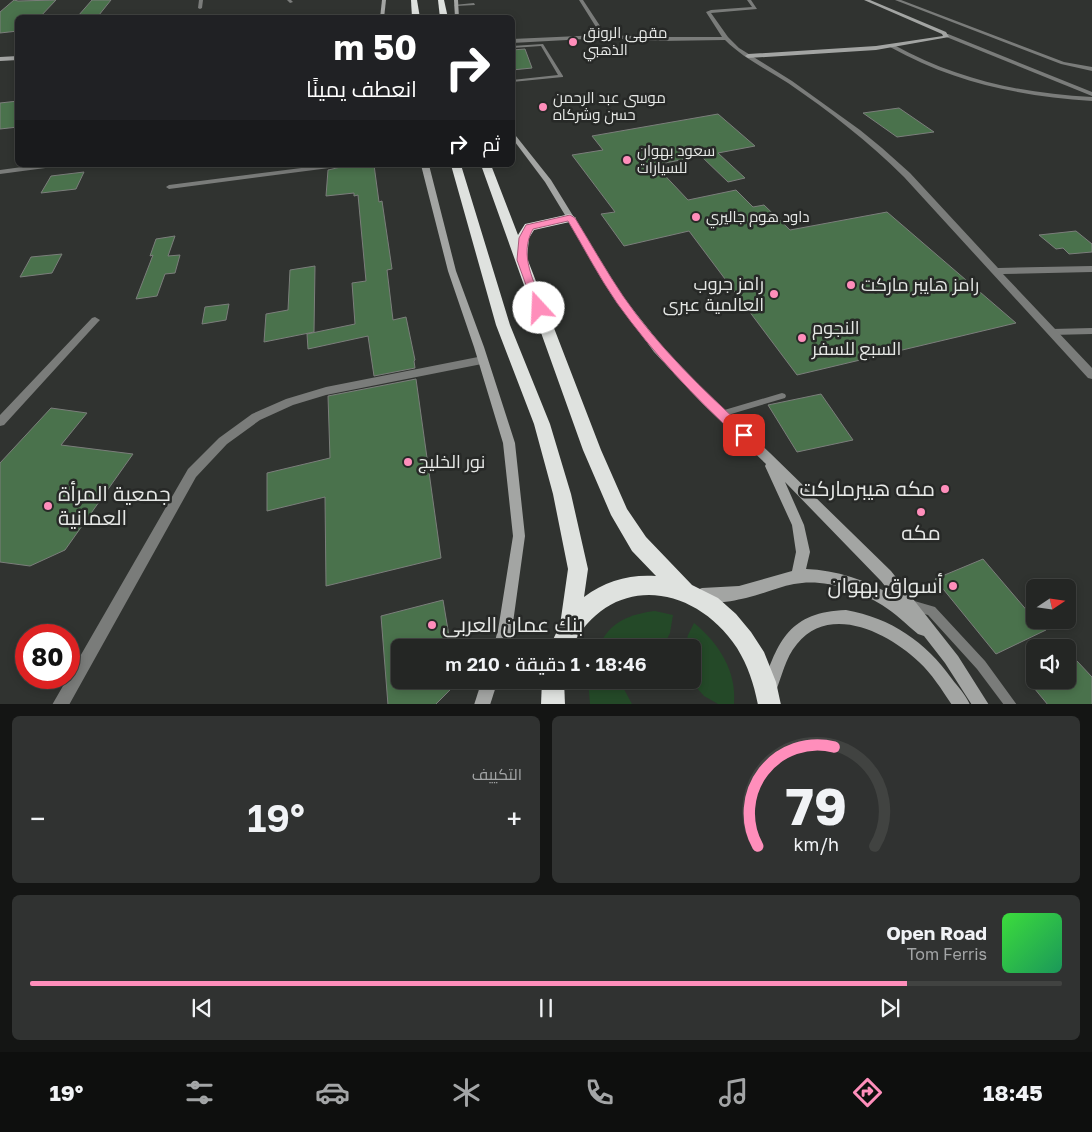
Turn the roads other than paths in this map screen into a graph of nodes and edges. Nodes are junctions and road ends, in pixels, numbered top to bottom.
1 (201, 0) edge
2 (384, 0) edge
3 (414, 0) edge
4 (422, 0) edge
5 (441, 0) edge
6 (581, 0) edge
7 (749, 0) edge
8 (866, 0) edge
9 (897, 0) edge
10 (456, 2) edge
11 (474, 4) dead end
12 (200, 8) dead end
13 (382, 15) edge
14 (416, 15) edge
15 (423, 15) edge
16 (444, 15) edge
17 (457, 15) edge
18 (946, 35) junction
19 (604, 36) junction
20 (726, 38) junction
21 (515, 41) edge
22 (892, 46) junction
23 (515, 47) edge
24 (748, 56) junction
25 (15, 58) edge
26 (0, 59) edge
27 (1092, 69) edge
28 (515, 81) edge
29 (1092, 94) edge
30 (1092, 99) edge
31 (515, 137) edge
32 (30, 167) edge
33 (322, 167) edge
34 (426, 167) edge
35 (457, 167) edge
36 (487, 167) edge
37 (0, 172) edge
38 (169, 187) dead end
39 (570, 218) junction
40 (522, 260) junction
41 (1092, 269) edge
42 (996, 271) junction
43 (95, 320) dead end
44 (1092, 331) edge
45 (1052, 332) junction
46 (483, 360) junction
47 (1092, 375) edge
48 (782, 396) dead end
49 (721, 414) junction
50 (0, 422) edge
51 (766, 456) junction
52 (798, 577) junction
53 (688, 593) junction
54 (909, 604) junction
55 (570, 627) junction
56 (502, 639) edge
57 (564, 639) edge
58 (954, 661) junction
59 (487, 689) edge
60 (769, 698) edge
61 (60, 704) edge
62 (482, 704) edge
63 (962, 704) edge
64 (981, 704) edge
65 (1011, 704) edge

1 - 12 lane
2 - 13 street
3 - 14 highway
4 - 15 highway
5 - 16 highway
6 - 19 street
7 - 20 street
8 - 18 street
9 - 27 street
10 - 11 lane
10 - 17 street
18 - 22 street
18 - 29 street
19 - 20 street
19 - 21 street
20 - 24 street
22 - 24 street
22 - 30 street
23 - 28 lane
24 - 42 street
25 - 26 street
31 - 39 street
32 - 37 street
33 - 38 lane
34 - 46 street
35 - 55 highway
36 - 40 highway
39 - 40 highway
39 - 49 street
40 - 53 highway
41 - 42 street
42 - 45 street
43 - 50 street
44 - 45 lane
45 - 47 street
46 - 56 street
46 - 61 street
48 - 49 lane
49 - 51 street
51 - 52 street
51 - 54 street
52 - 53 street
52 - 58 street
53 - 55 highway
53 - 60 highway
54 - 58 street
54 - 65 lane
55 - 57 highway
58 - 64 street
59 - 62 street
60 - 63 street

